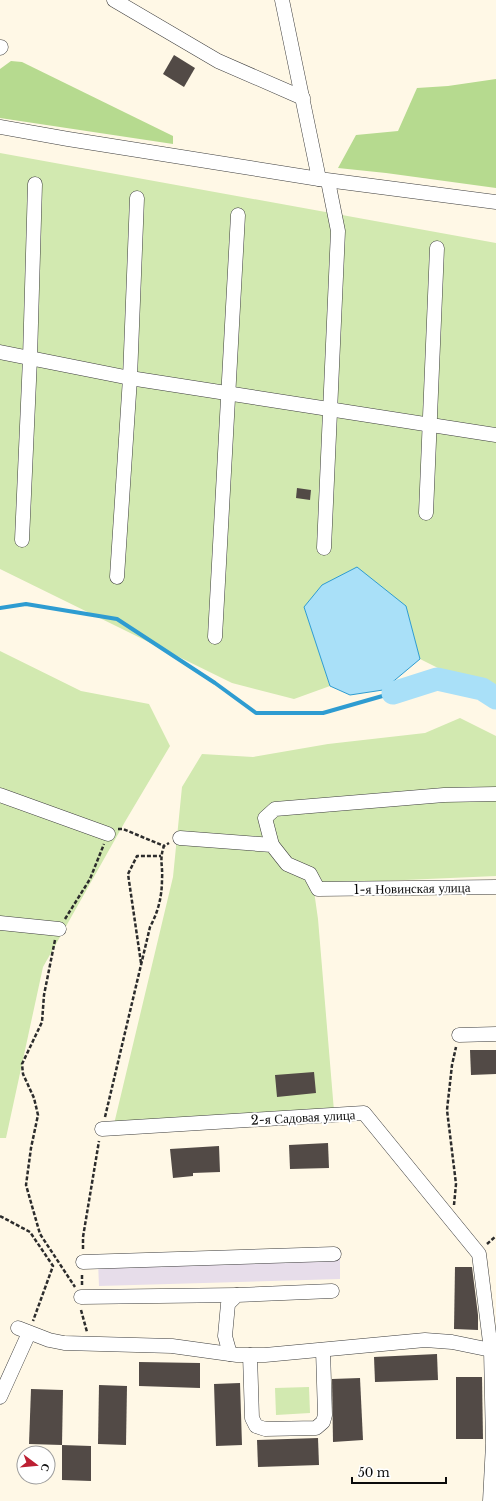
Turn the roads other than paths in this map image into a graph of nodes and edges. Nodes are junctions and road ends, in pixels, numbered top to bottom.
1 (114, 0) edge
2 (282, 0) edge
3 (302, 98) junction
4 (0, 127) edge
5 (324, 180) junction
6 (35, 184) dead end
7 (137, 198) dead end
8 (496, 202) edge
9 (238, 215) dead end
10 (437, 248) dead end
11 (0, 352) edge
12 (30, 358) junction
13 (130, 378) junction
14 (228, 393) junction
15 (330, 409) junction
16 (430, 425) junction
17 (496, 435) edge
18 (426, 513) dead end
19 (22, 540) dead end
20 (324, 548) dead end
21 (117, 576) dead end
22 (215, 637) dead end
23 (496, 794) edge
24 (0, 795) edge
25 (108, 834) road end
26 (180, 838) road end
27 (272, 845) junction
28 (496, 887) edge
29 (0, 923) edge
30 (58, 929) road end
31 (496, 1034) edge
32 (459, 1035) road end
33 (102, 1129) road end
34 (334, 1254) dead end
35 (83, 1262) road end
36 (332, 1291) dead end
37 (237, 1295) junction
38 (81, 1297) road end
39 (323, 1350) junction
40 (491, 1350) junction
41 (230, 1354) junction
42 (250, 1355) junction
43 (0, 1398) edge
44 (490, 1501) edge

1 - 3 street
2 - 3 street
3 - 5 street
4 - 5 street
5 - 8 street
5 - 15 street
6 - 12 street
7 - 13 street
9 - 14 street
10 - 16 street
11 - 12 street
12 - 13 street
12 - 19 street
13 - 14 street
13 - 21 street
14 - 15 street
14 - 22 street
15 - 16 street
15 - 20 street
16 - 17 street
16 - 18 street
23 - 27 street
24 - 25 street
26 - 27 street
27 - 28 street, 1-я Новинская улица
29 - 30 street
31 - 32 street
33 - 40 street, 2-я Садовая улица
34 - 35 street
36 - 37 street
37 - 38 street
37 - 41 street
39 - 40 street
39 - 42 street
39 - 42 street
40 - 44 street, 2-я Садовая улица
41 - 42 street
41 - 43 street

